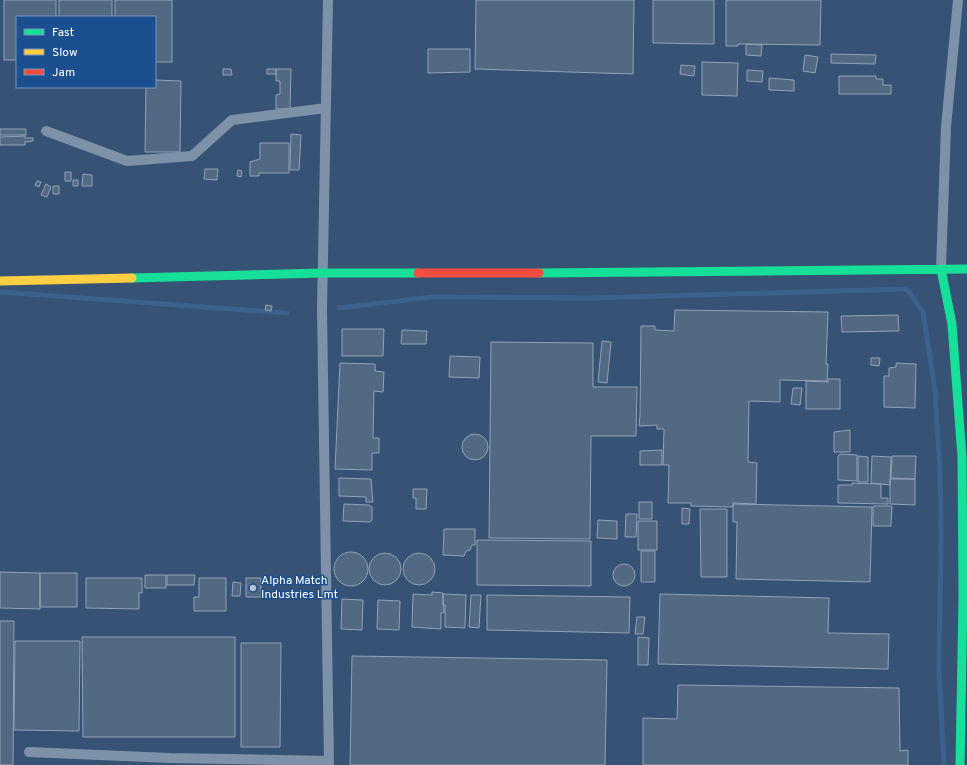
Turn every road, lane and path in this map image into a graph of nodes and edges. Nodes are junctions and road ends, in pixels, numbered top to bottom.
1 (328, 0) edge
2 (958, 0) edge
3 (326, 108) junction
4 (46, 131) dead end
5 (941, 269) junction
6 (967, 269) edge
7 (323, 273) junction
8 (0, 281) edge
9 (29, 752) dead end
10 (329, 763) edge
11 (960, 765) edge

1 - 3 lane
2 - 5 lane
3 - 4 lane
3 - 7 lane
5 - 6 street
5 - 7 street
5 - 11 street
7 - 8 street
7 - 10 lane
9 - 10 lane

